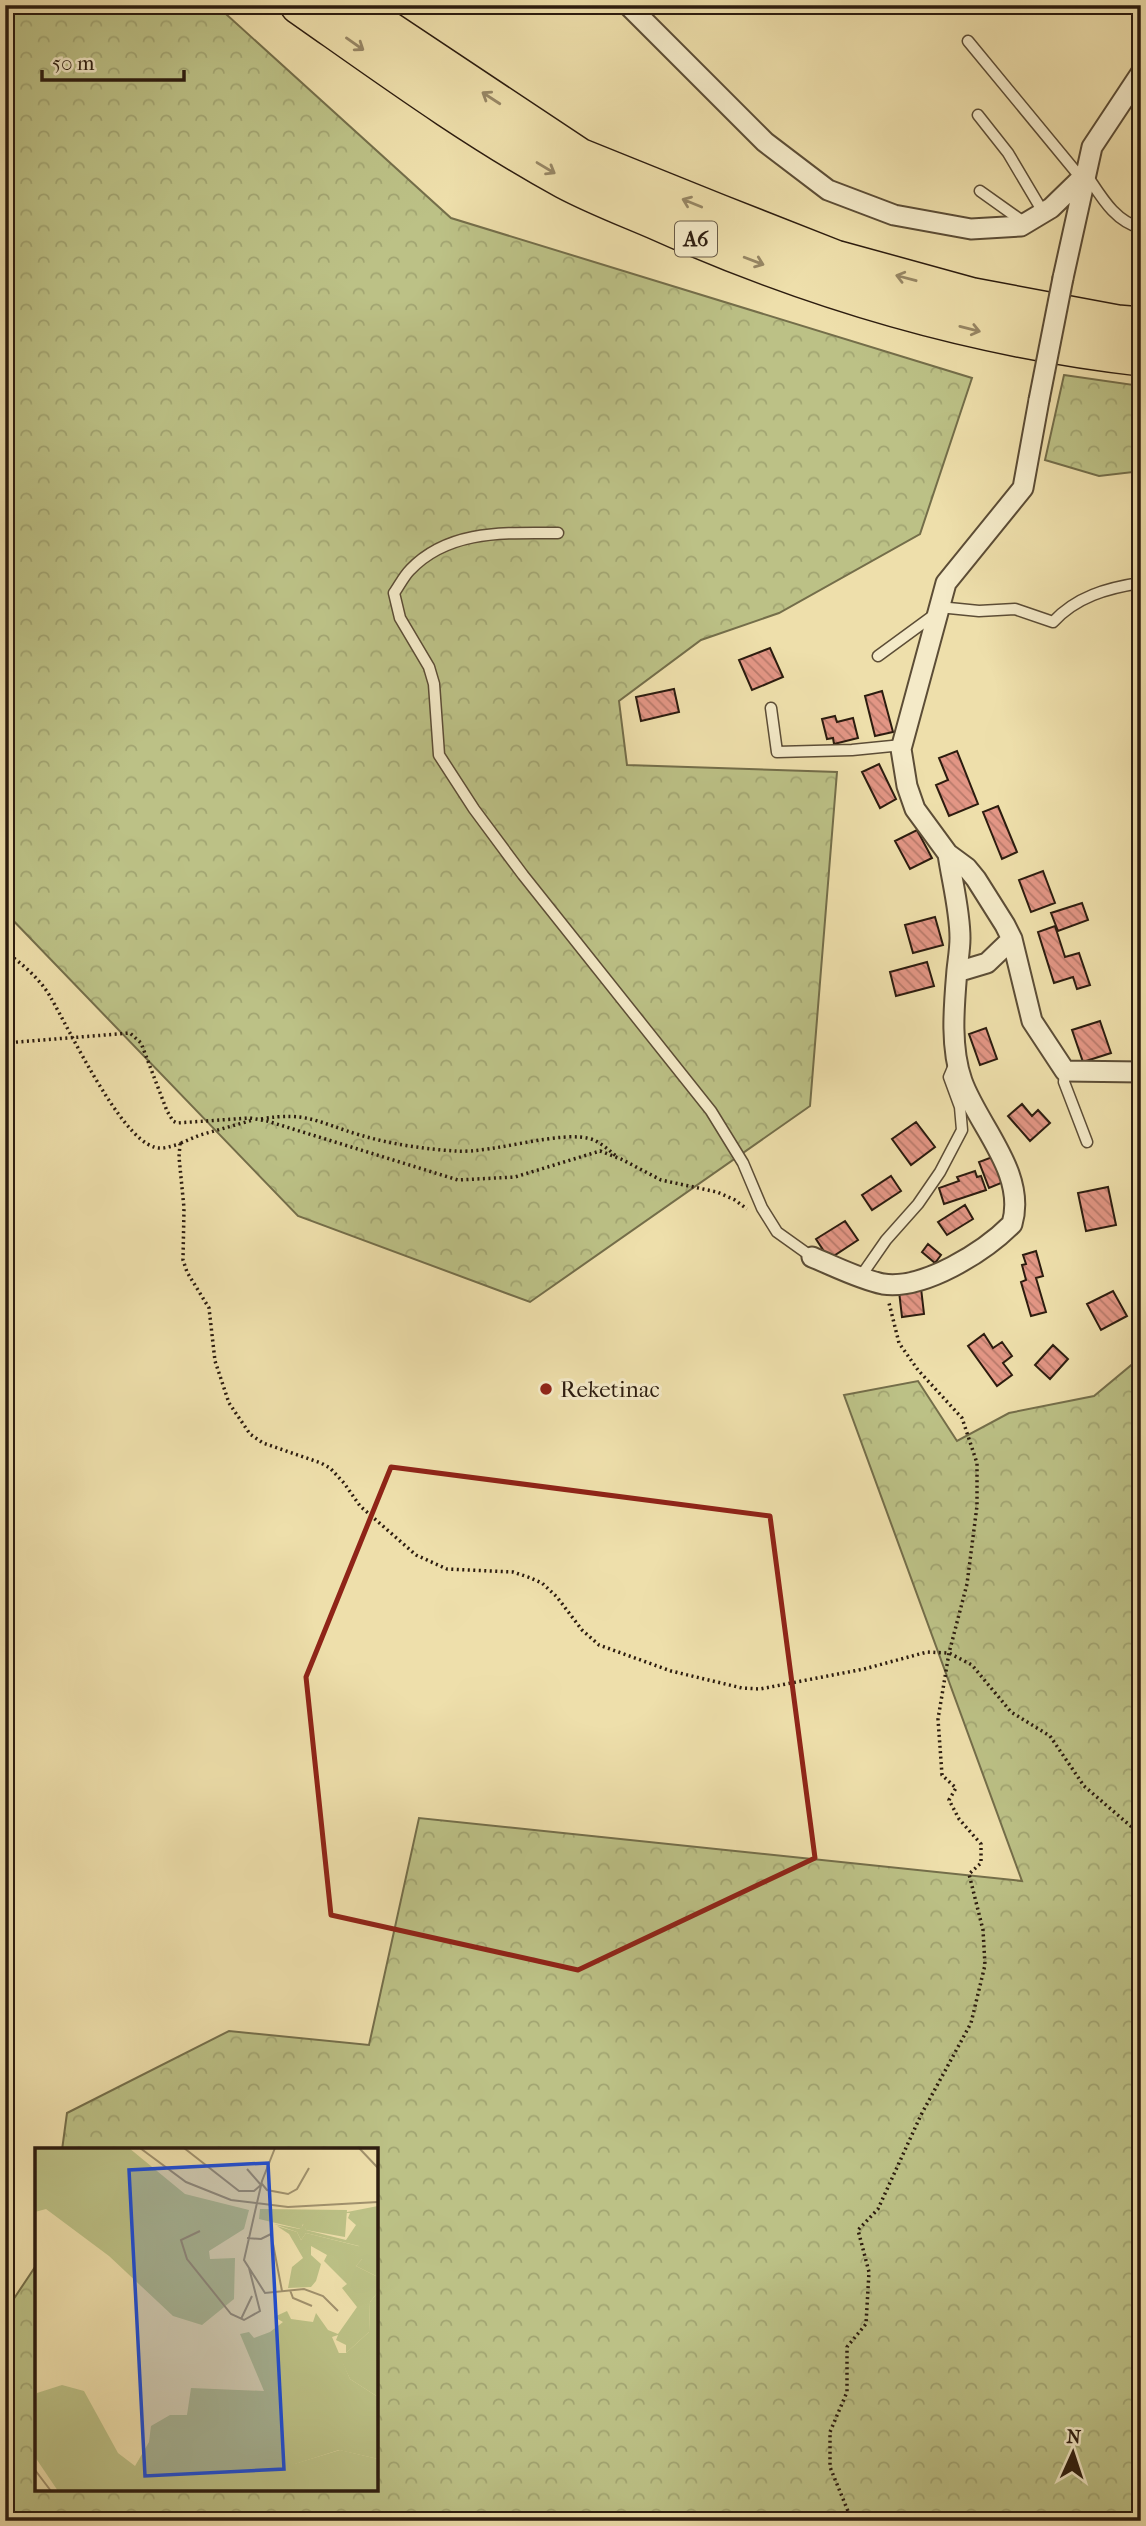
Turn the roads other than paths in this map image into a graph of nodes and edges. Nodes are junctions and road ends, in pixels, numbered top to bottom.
1 (299, 5) edge
2 (354, 5) edge
3 (628, 5) edge
4 (968, 41) dead end
5 (1141, 73) edge
6 (978, 115) dead end
7 (1084, 176) junction
8 (980, 191) dead end
9 (1043, 212) junction
10 (1025, 223) junction
11 (1141, 228) edge
12 (1141, 326) edge
13 (1141, 357) edge
14 (558, 533) dead end
15 (1140, 583) edge
16 (938, 610) junction
17 (878, 656) dead end
18 (771, 708) dead end
19 (902, 745) junction
20 (948, 854) junction
21 (1012, 939) junction
22 (957, 972) junction
23 (957, 1060) junction
24 (1065, 1071) junction
25 (1141, 1072) edge
26 (1087, 1142) dead end
27 (812, 1257) joint
28 (861, 1276) junction

1 -> 13 highway, A6
12 -> 2 highway, A6
3 - 10 street
4 - 7 lane
5 - 7 street
6 - 9 lane
7 - 9 street
7 - 11 lane
7 - 16 street, bridge
8 - 10 lane
9 - 10 street
14 - 27 lane
15 - 16 lane
16 - 17 lane
16 - 19 street
18 - 19 lane
19 - 20 street
20 - 21 street
20 - 22 street
21 - 22 street
21 - 24 street
22 - 23 street
23 - 28 lane
23 - 28 street
24 - 25 street
24 - 26 lane
27 - 28 street

